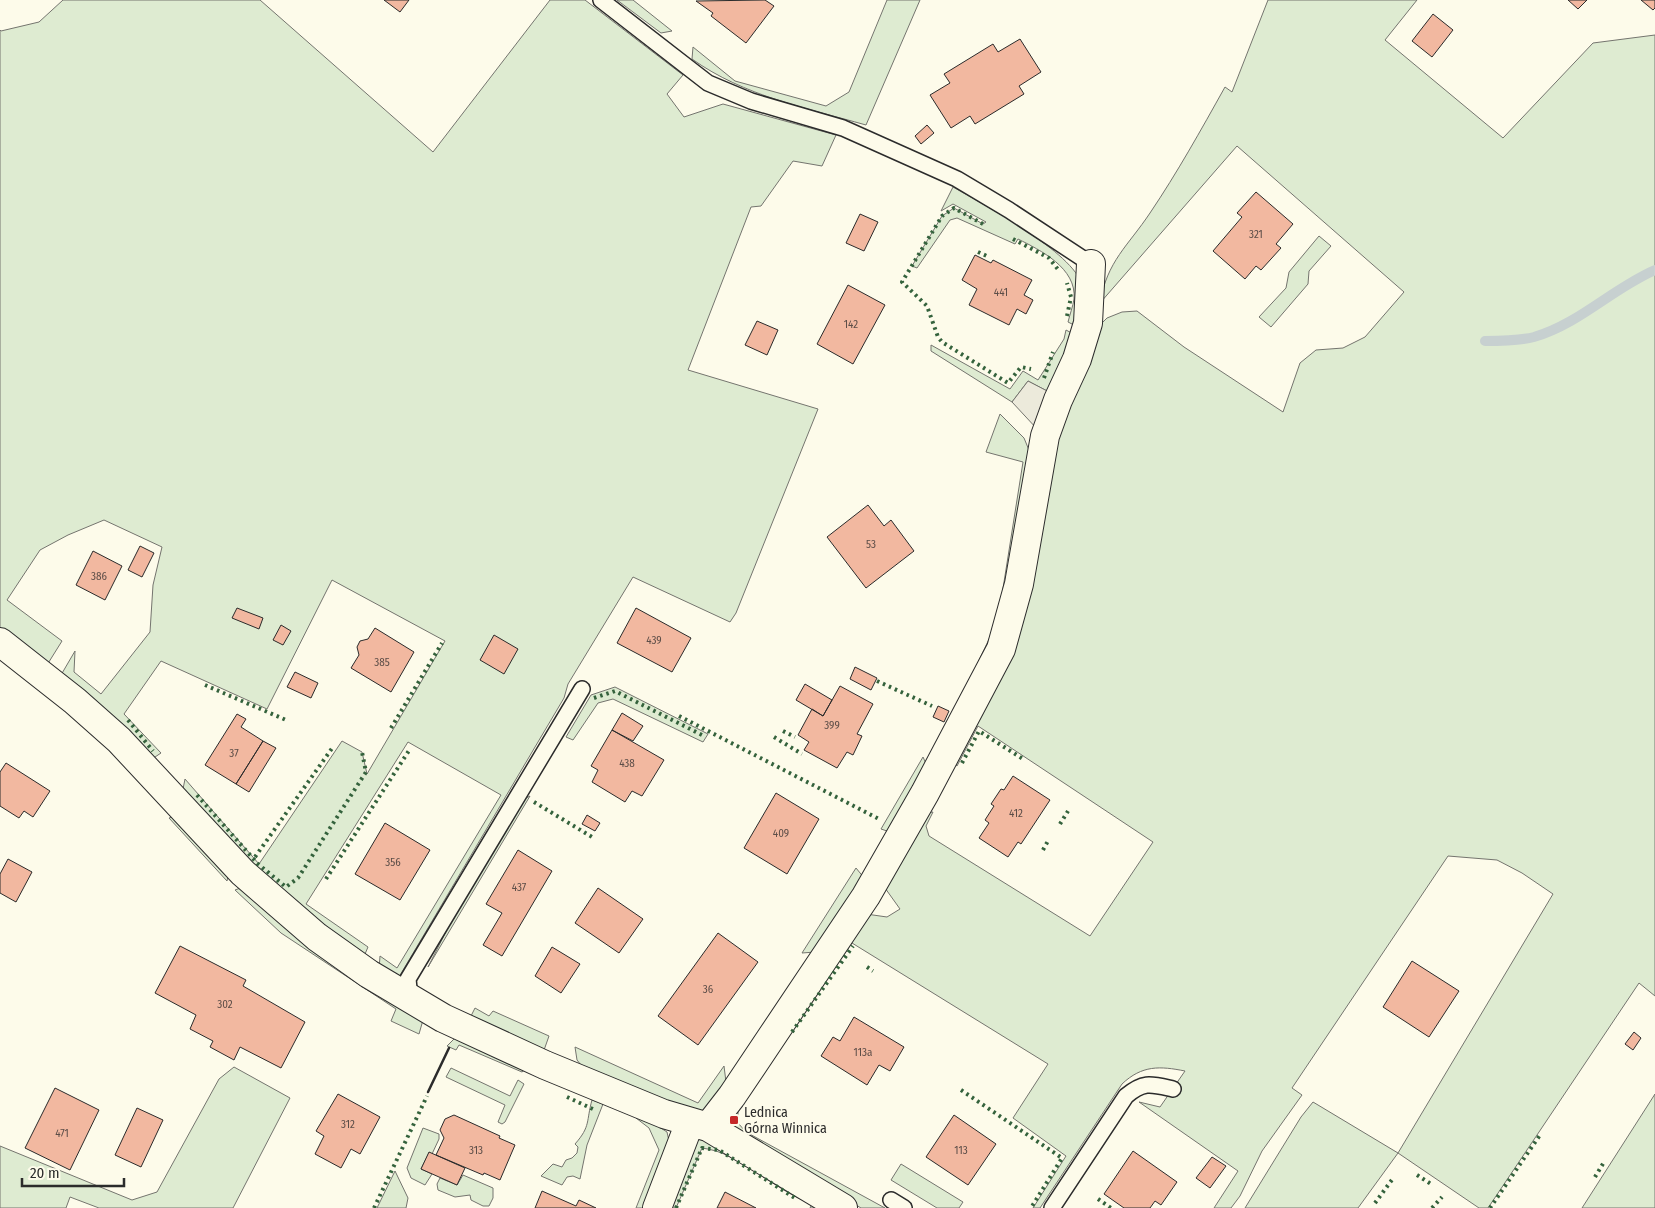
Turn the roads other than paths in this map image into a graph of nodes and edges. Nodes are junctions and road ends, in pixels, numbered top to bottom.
1 (601, 0) edge
2 (1091, 264) joint
3 (0, 642) edge
4 (582, 689) dead end
5 (410, 999) junction
6 (1173, 1089) dead end
7 (699, 1124) junction
8 (891, 1200) dead end
9 (657, 1208) edge
10 (843, 1208) edge
11 (904, 1208) edge
12 (1052, 1208) edge

1 - 2 lane
2 - 7 street
3 - 5 street
4 - 5 lane
5 - 7 street
6 - 12 lane
7 - 9 street
7 - 10 street
8 - 11 lane

